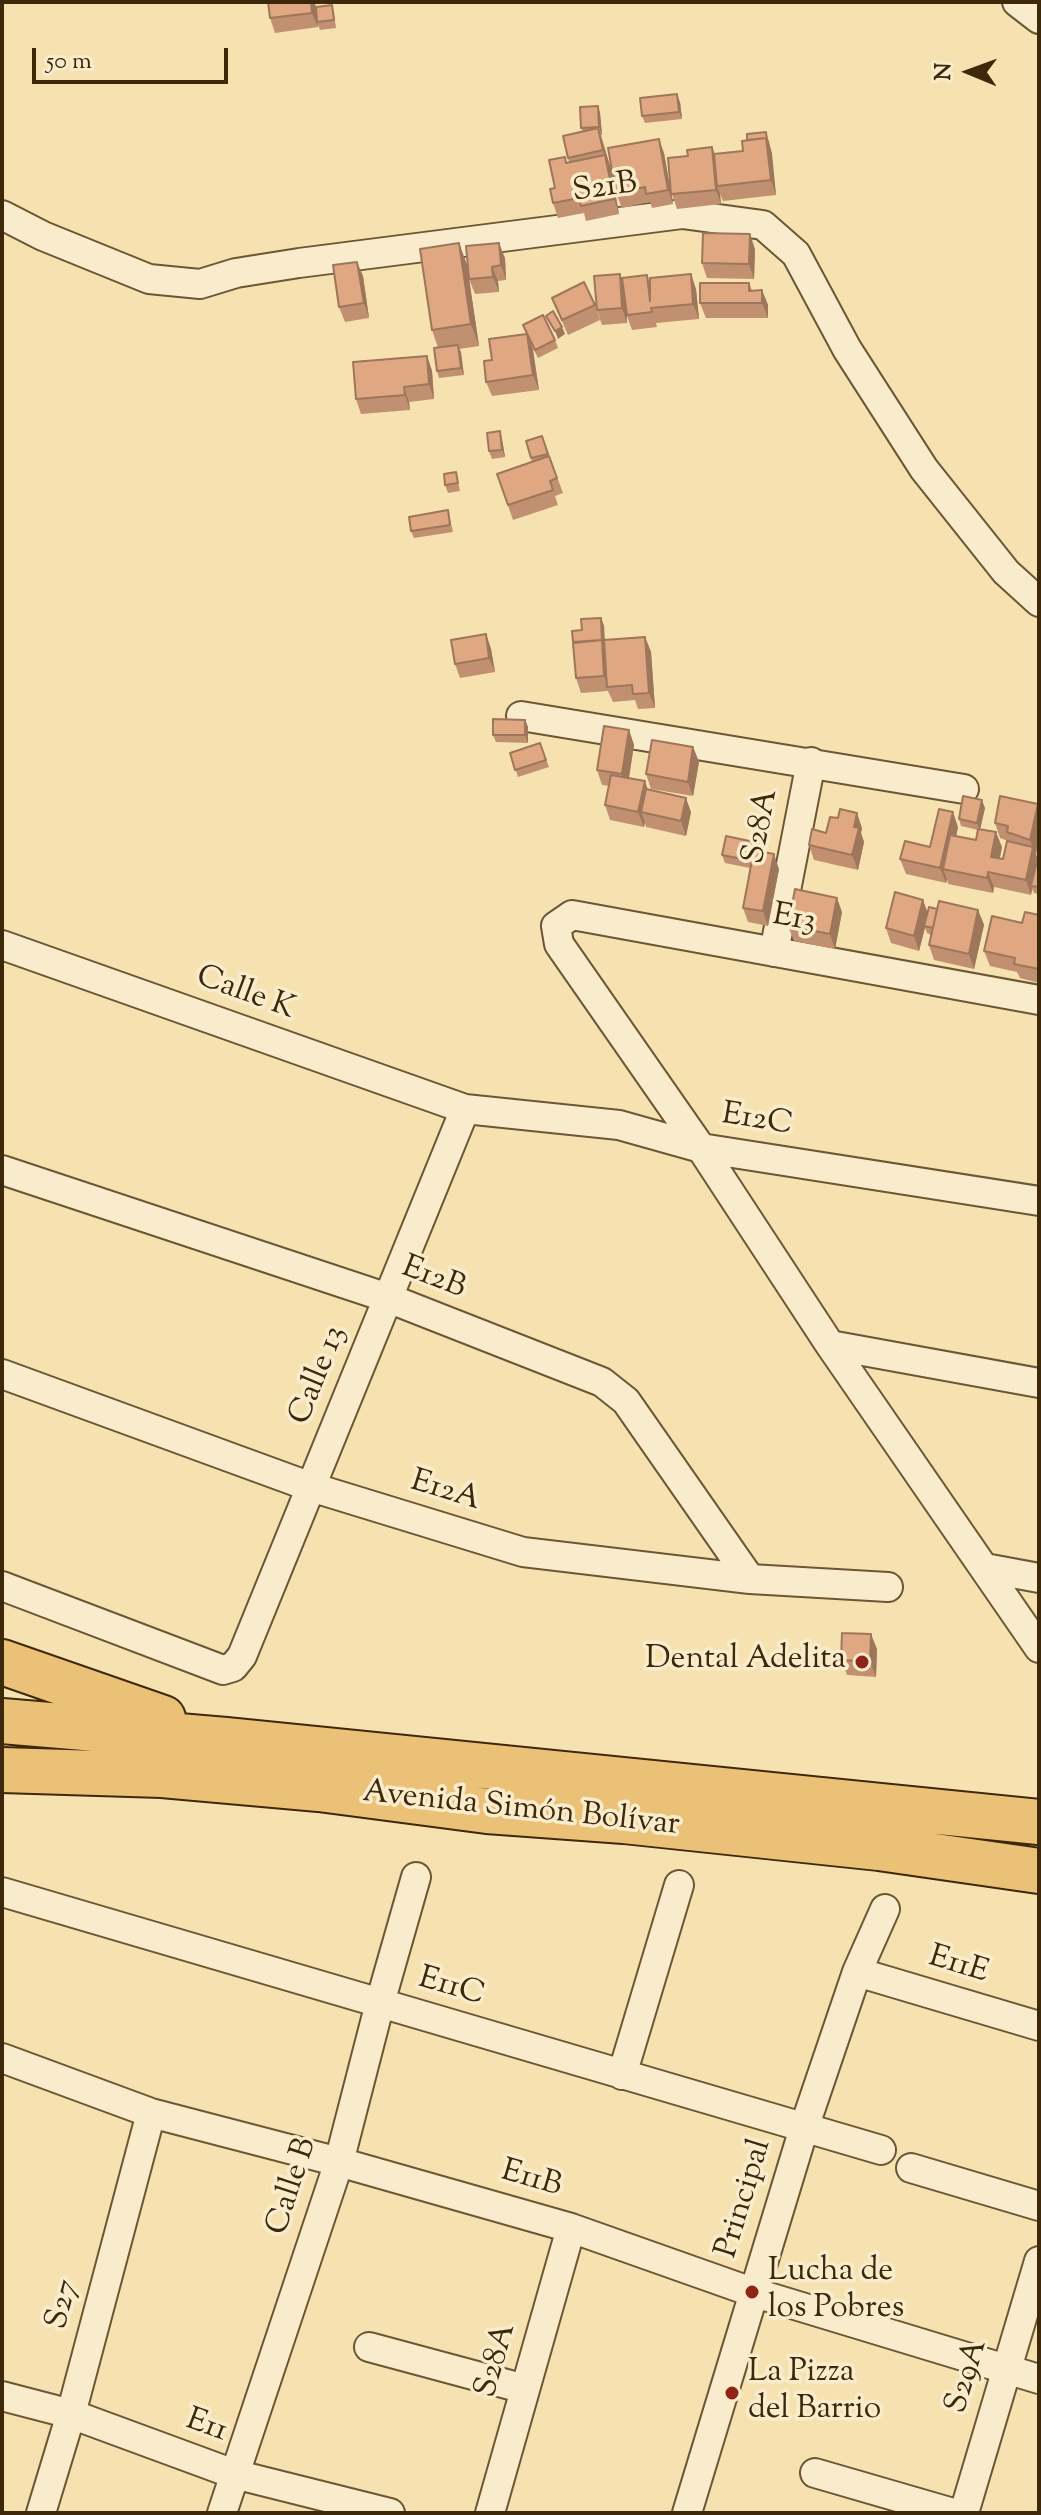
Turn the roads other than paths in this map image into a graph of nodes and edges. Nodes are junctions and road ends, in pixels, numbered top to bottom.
1 (1017, 2) edge
2 (1039, 19) edge
3 (2, 215) edge
4 (1039, 602) edge
5 (521, 716) edge
6 (811, 762) junction
7 (964, 789) dead end
8 (2, 945) edge
9 (774, 952) junction
10 (1039, 1000) edge
11 (465, 1109) junction
12 (701, 1148) junction
13 (2, 1170) edge
14 (1039, 1201) edge
15 (388, 1298) junction
16 (830, 1345) junction
17 (2, 1374) edge
18 (1039, 1383) edge
19 (311, 1487) junction
20 (985, 1568) junction
21 (1039, 1578) edge
22 (750, 1579) junction
23 (2, 1586) edge
24 (888, 1587) dead end
25 (1039, 1648) edge
26 (2, 1662) edge
27 (2, 1721) edge
28 (226, 1740) junction
29 (2, 1770) edge
30 (1039, 1822) edge
31 (1039, 1871) edge
32 (416, 1877) dead end
33 (679, 1885) dead end
34 (2, 1892) edge
35 (885, 1909) dead end
36 (857, 1972) junction
37 (380, 2003) junction
38 (1039, 2026) edge
39 (2, 2058) edge
40 (622, 2075) junction
41 (151, 2113) junction
42 (804, 2128) junction
43 (881, 2150) dead end
44 (339, 2162) junction
45 (911, 2168) dead end
46 (1039, 2206) edge
47 (571, 2228) junction
48 (1039, 2261) edge
49 (752, 2292) junction
50 (369, 2347) dead end
51 (1007, 2369) junction
52 (1039, 2379) edge
53 (525, 2389) junction
54 (2, 2396) edge
55 (71, 2414) junction
56 (815, 2473) dead end
57 (234, 2474) junction
58 (41, 2513) edge
59 (222, 2513) edge
60 (390, 2513) edge
61 (490, 2513) edge
62 (687, 2513) edge
63 (953, 2513) edge
64 (964, 2513) edge

1 - 2 street
3 - 4 street, S21B
5 - 6 street
6 - 7 street
6 - 9 street, S28A
8 - 11 street, Calle K
9 - 10 street, E13
9 - 12 street, E13
11 - 12 street, E12C
11 - 15 street, Calle 13
12 - 14 street, E12C
12 - 16 street
13 - 15 street, E12B
15 - 19 street, Calle 13
15 - 22 street, E12B
16 - 18 street
16 - 20 street
17 - 19 street, E12A
19 - 22 street, E12A
19 - 23 street, Calle 13
20 - 21 street
20 - 25 street
22 - 24 street, E12A
26 - 28 highway
27 - 28 highway, Avenida Simón Bolívar
28 - 30 highway, Avenida Simón Bolívar
29 - 31 highway, Avenida Simón Bolívar
32 - 37 street, Calle B
33 - 40 street
34 - 37 street, E11C
35 - 36 street, Principal
36 - 38 street, E11E
36 - 42 street, Principal
37 - 40 street, E11C
37 - 44 street, Calle B
39 - 41 street, E11B
40 - 42 street, E11C
41 - 44 street, E11B
41 - 55 street, S27
42 - 43 street, E11C
42 - 49 street, Principal
44 - 47 street, E11B
44 - 57 street, Calle B
45 - 46 street
47 - 49 street, E11B
47 - 53 street, S28A
48 - 51 street, S29A
49 - 51 street, E11B
49 - 62 street, Principal
50 - 53 street
51 - 52 street, E11B
51 - 64 street, S29A
53 - 61 street, S28A
54 - 55 street, E11
55 - 57 street, E11
55 - 58 street, S27
56 - 63 street
57 - 59 street, Calle B
57 - 60 street, E11

